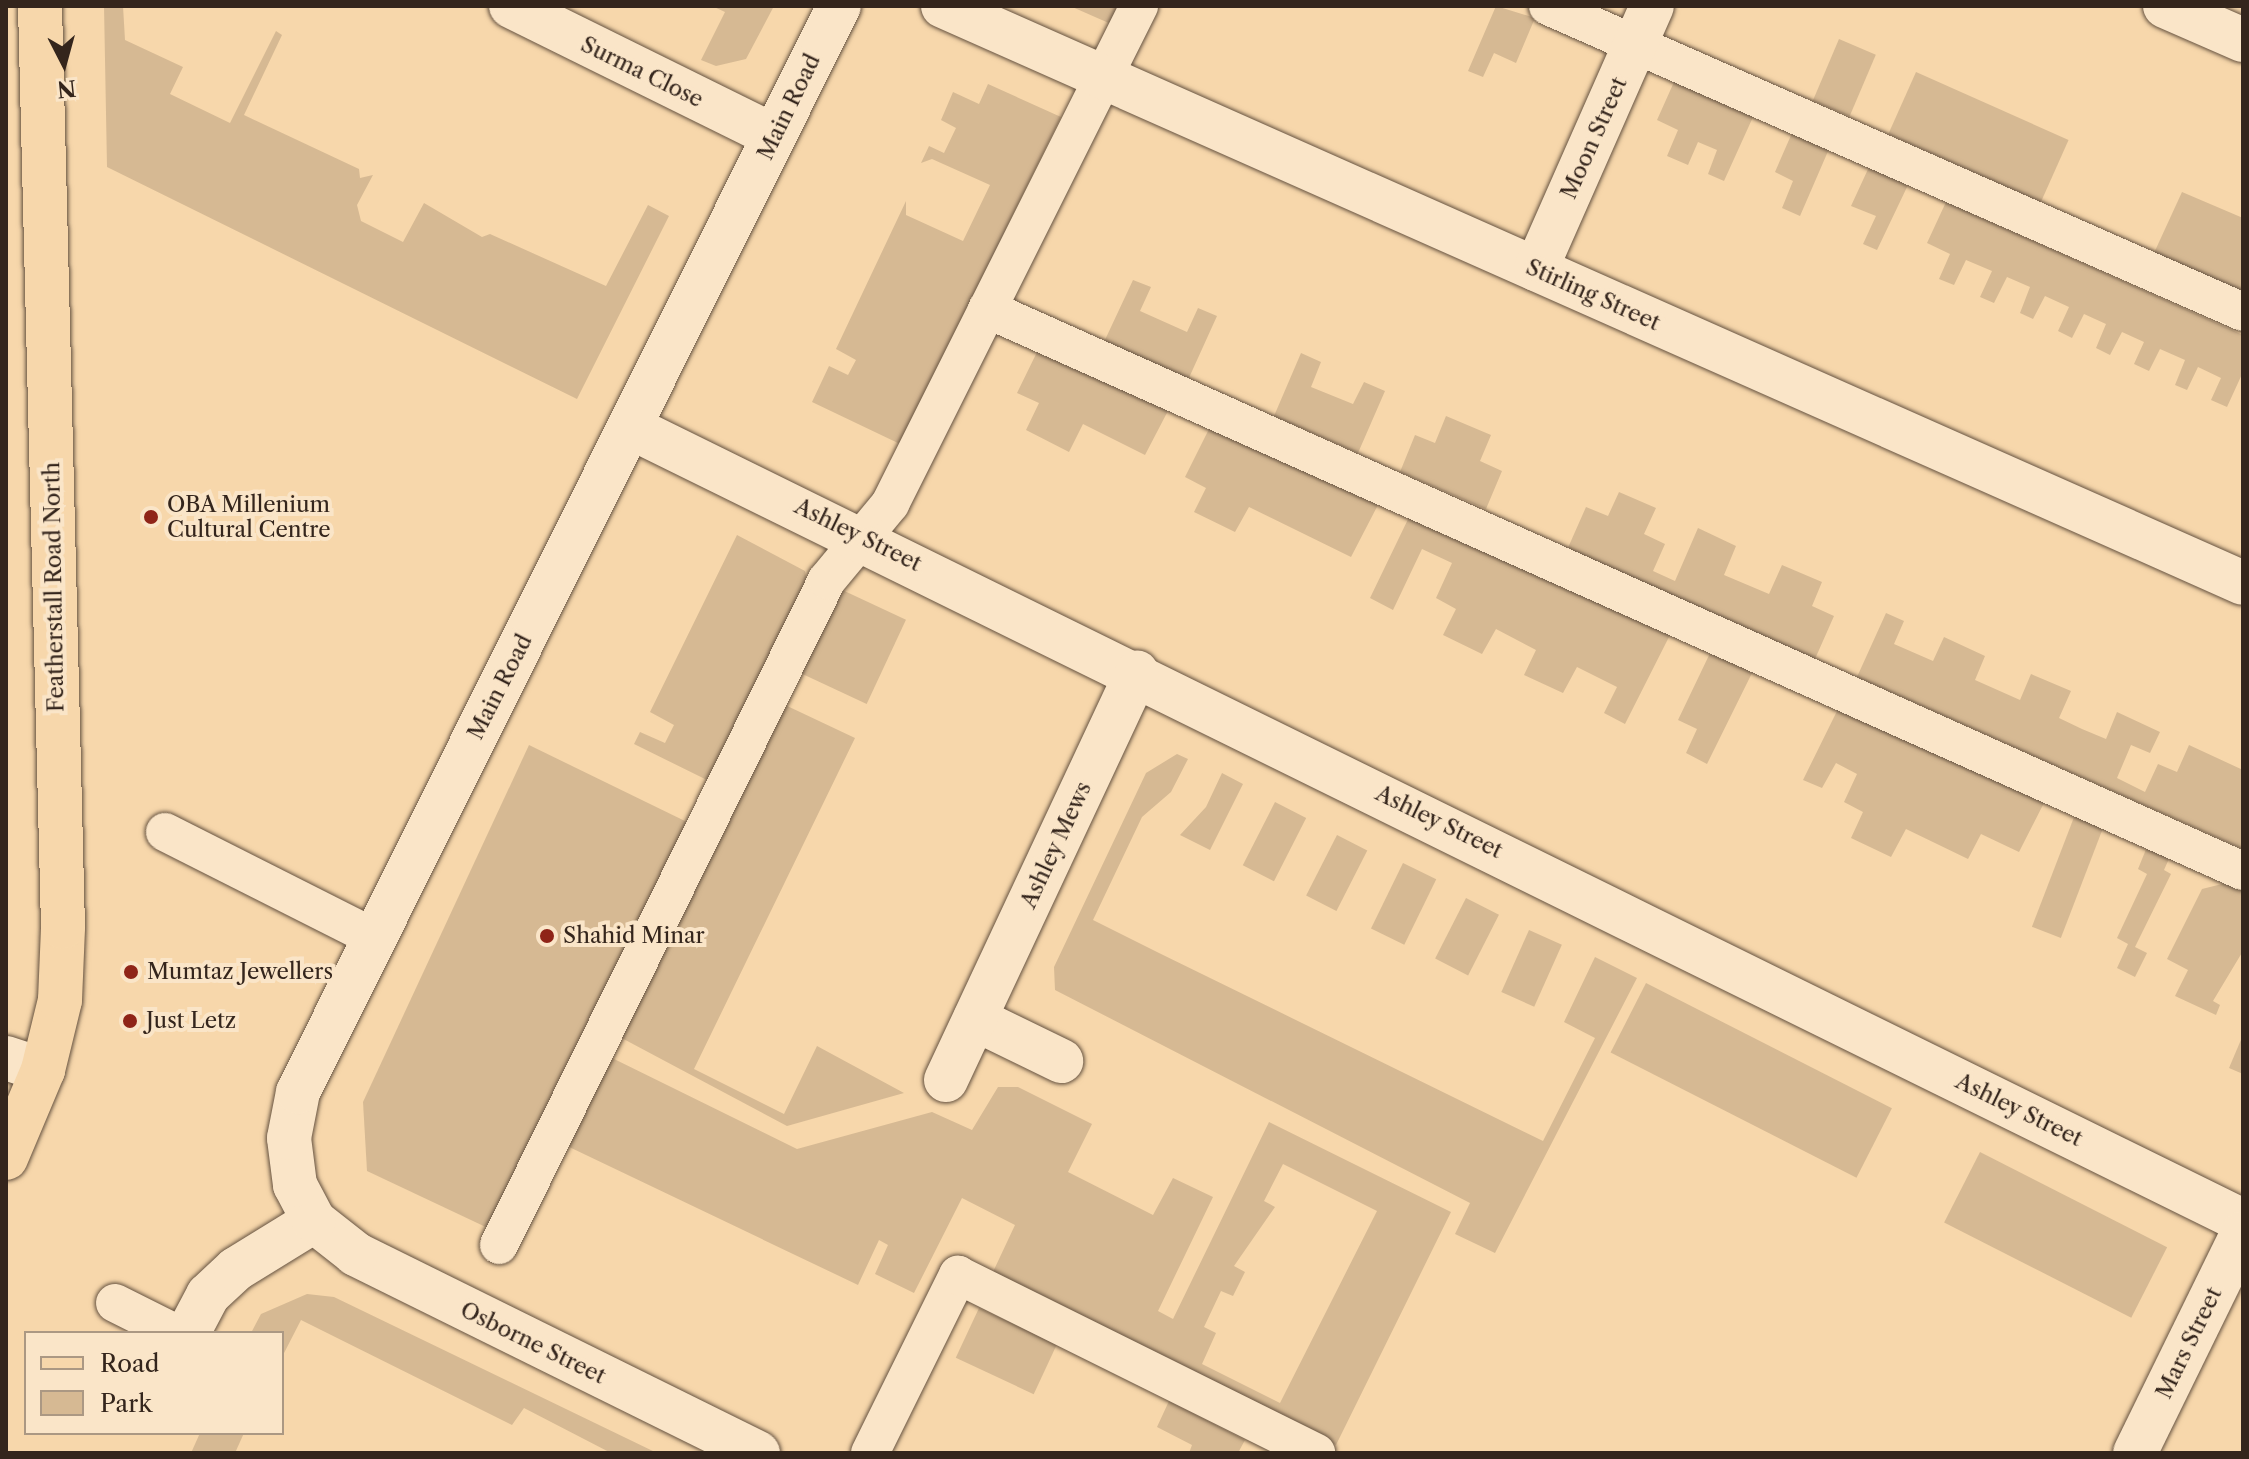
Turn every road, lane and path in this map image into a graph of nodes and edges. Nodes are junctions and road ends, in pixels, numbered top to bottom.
1 (40, 6) edge
2 (511, 6) edge
3 (839, 6) edge
4 (943, 6) edge
5 (1139, 6) edge
6 (1548, 6) edge
7 (2165, 6) edge
8 (1644, 25) edge
9 (2243, 40) edge
10 (1101, 80) junction
11 (774, 136) junction
12 (1536, 269) junction
13 (987, 309) junction
14 (2243, 312) edge
15 (632, 428) junction
16 (860, 536) junction
17 (2243, 583) edge
18 (1137, 672) junction
19 (165, 832) dead end
20 (2243, 871) edge
21 (375, 938) junction
22 (975, 1019) junction
23 (1061, 1061) dead end
24 (24, 1064) edge
25 (946, 1080) dead end
26 (6, 1158) edge
27 (314, 1221) junction
28 (2243, 1221) edge
29 (2243, 1233) edge
30 (499, 1245) dead end
31 (115, 1303) dead end
32 (171, 1331) edge
33 (189, 1331) edge
34 (758, 1453) edge
35 (870, 1453) edge
36 (1316, 1453) edge
37 (2135, 1453) edge

1 - 24 main road, Featherstall Road North
2 - 11 street, Surma Close
3 - 11 street, Main Road
4 - 10 street, Stirling Street
5 - 10 lane
6 - 8 lane
7 - 9 street
8 - 12 street, Moon Street
8 - 14 lane
10 - 12 street, Stirling Street
10 - 13 lane
11 - 15 street, Main Road
12 - 17 street, Stirling Street
13 - 16 lane
13 - 20 lane
15 - 16 street, Ashley Street
15 - 21 street, Main Road
16 - 18 street, Ashley Street
16 - 30 lane
18 - 22 street, Ashley Mews
18 - 28 street, Ashley Street
19 - 21 lane
21 - 27 street, Main Road
22 - 23 street
22 - 25 street, Ashley Mews
24 - 26 main road, Featherstall Road North
27 - 33 street
27 - 34 street, Osborne Street
29 - 37 street, Mars Street
31 - 32 lane
35 - 36 lane

